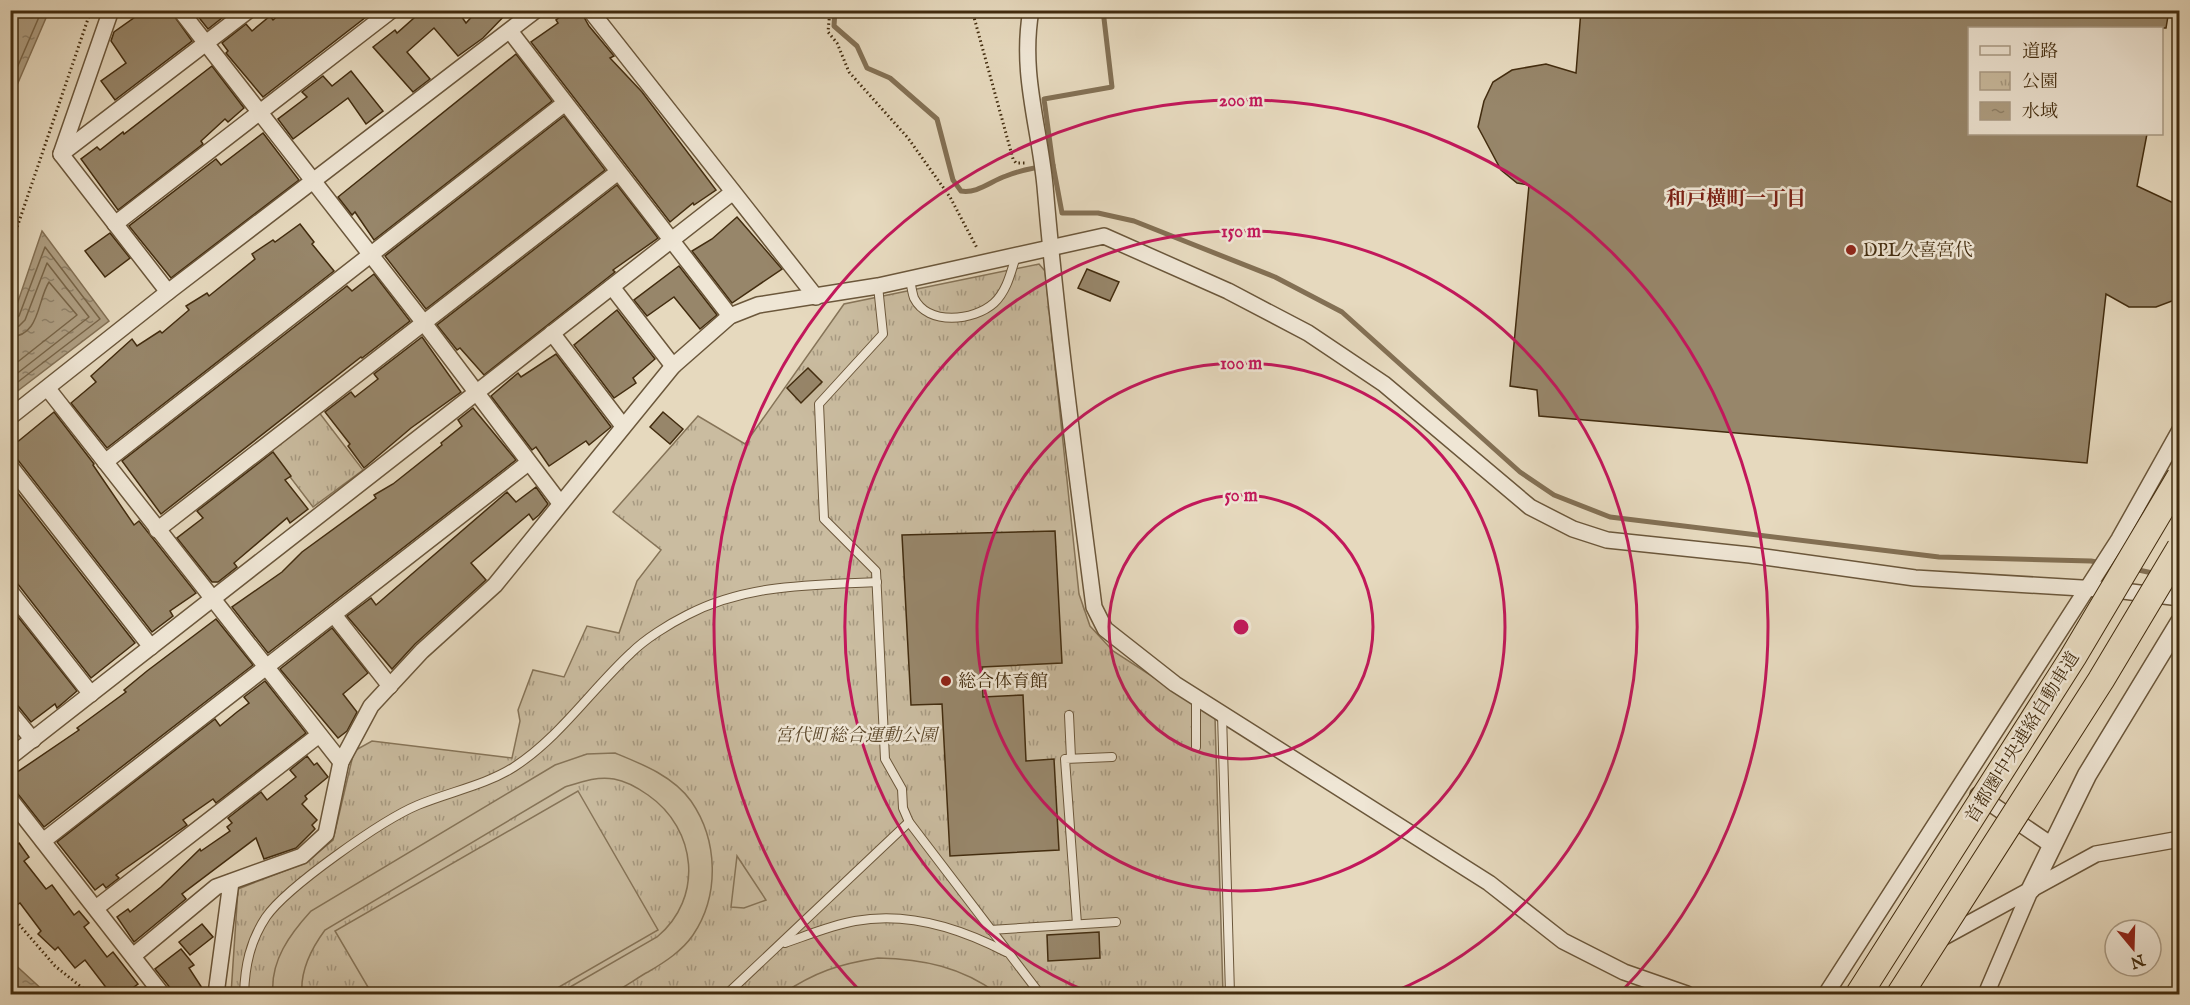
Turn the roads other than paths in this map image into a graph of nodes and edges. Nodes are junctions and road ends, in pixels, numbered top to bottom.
1 (111, 10) edge
2 (180, 10) edge
3 (249, 10) edge
4 (392, 10) edge
5 (536, 10) edge
6 (591, 10) edge
7 (1031, 10) edge
8 (510, 31) junction
9 (205, 44) junction
10 (565, 103) junction
11 (260, 113) junction
12 (61, 154) junction
13 (618, 172) junction
14 (314, 181) junction
15 (733, 192) junction
16 (116, 224) junction
17 (671, 240) junction
18 (1049, 249) junction
19 (371, 255) junction
20 (1016, 256) junction
21 (910, 279) junction
22 (878, 286) junction
23 (612, 287) junction
24 (168, 292) junction
25 (816, 297) junction
26 (730, 316) junction
27 (424, 323) junction
28 (552, 333) junction
29 (673, 366) junction
30 (48, 389) junction
31 (477, 392) junction
32 (10, 417) edge
33 (622, 426) junction
34 (2180, 430) edge
35 (105, 462) junction
36 (528, 463) junction
37 (10, 466) edge
38 (2180, 477) edge
39 (560, 503) junction
40 (157, 530) junction
41 (2180, 548) edge
42 (877, 582) junction
43 (2088, 588) junction
44 (10, 591) edge
45 (2180, 598) edge
46 (212, 600) junction
47 (334, 615) junction
48 (2180, 622) edge
49 (151, 647) junction
50 (266, 668) junction
51 (390, 686) junction
52 (92, 694) junction
53 (1196, 696) junction
54 (10, 712) edge
55 (1222, 712) junction
56 (1069, 715) dead end
57 (319, 735) junction
58 (33, 740) junction
59 (1196, 747) dead end
60 (10, 757) edge
61 (1112, 757) dead end
62 (1071, 758) junction
63 (341, 762) junction
64 (1963, 784) junction
65 (10, 799) edge
66 (909, 822) junction
67 (2180, 839) edge
68 (43, 841) junction
69 (2050, 844) junction
70 (231, 882) junction
71 (2031, 889) junction
72 (96, 908) junction
73 (1116, 922) dead end
74 (1077, 924) junction
75 (990, 930) junction
76 (781, 944) junction
77 (1010, 955) junction
78 (133, 956) junction
79 (162, 994) edge
80 (216, 994) edge
81 (244, 994) edge
82 (727, 994) edge
83 (1040, 994) edge
84 (1230, 994) edge
85 (1687, 994) edge
86 (1826, 994) edge
87 (1858, 994) edge
88 (1889, 994) edge
89 (1900, 994) edge
90 (1986, 994) edge

1 - 12 street
2 - 9 street
3 - 9 street
4 - 11 street
5 - 8 street
6 - 15 street
7 - 18 street
8 - 10 street
8 - 14 street
9 - 11 street
9 - 12 street
10 - 13 street
10 - 19 street
11 - 14 street
11 - 16 street
12 - 16 street
13 - 17 street
13 - 27 street
14 - 19 street
14 - 24 street
15 - 17 street
15 - 25 street
16 - 24 street
17 - 23 street
17 - 26 street
18 - 20 street
18 - 43 street
18 - 53 street
19 - 27 street
19 - 35 street
20 - 21 street
20 - 21 lane
21 - 22 street
22 - 25 street
22 - 42 lane
23 - 28 street
23 - 29 street
24 - 30 street
25 - 26 street
26 - 29 street
27 - 31 street
27 - 40 street
28 - 31 street
28 - 33 street
29 - 33 street
30 - 32 street
30 - 35 street
31 - 36 street
31 - 46 street
33 - 39 street
34 - 43 street
35 - 40 street
36 - 39 street
36 - 47 street
37 - 49 street
38 - 87 highway, 首都圏中央連絡自動車道, bridge
39 - 51 street
40 - 46 street
41 - 89 highway, 首都圏中央連絡自動車道, bridge
42 - 66 lane
42 - 81 lane
43 - 45 street
43 - 64 street
44 - 52 street
46 - 49 street
46 - 50 street
47 - 50 street
47 - 51 street
48 - 69 street
49 - 52 street
50 - 57 street
50 - 68 street
51 - 63 street
52 - 58 street
53 - 55 street
53 - 59 lane
54 - 58 street
55 - 84 lane
55 - 85 street
56 - 62 lane
57 - 63 street
57 - 72 street
58 - 60 street
61 - 62 lane
62 - 74 lane
63 - 70 street
64 - 69 street
64 - 86 street
65 - 68 street
66 - 75 lane
66 - 76 lane
67 - 71 street
68 - 72 street
69 - 71 street
70 - 78 street
70 - 80 street
71 - 88 street
71 - 90 street
72 - 78 street
73 - 74 lane
74 - 75 lane
75 - 77 lane
76 - 77 lane
76 - 82 lane
77 - 83 lane
78 - 79 street

